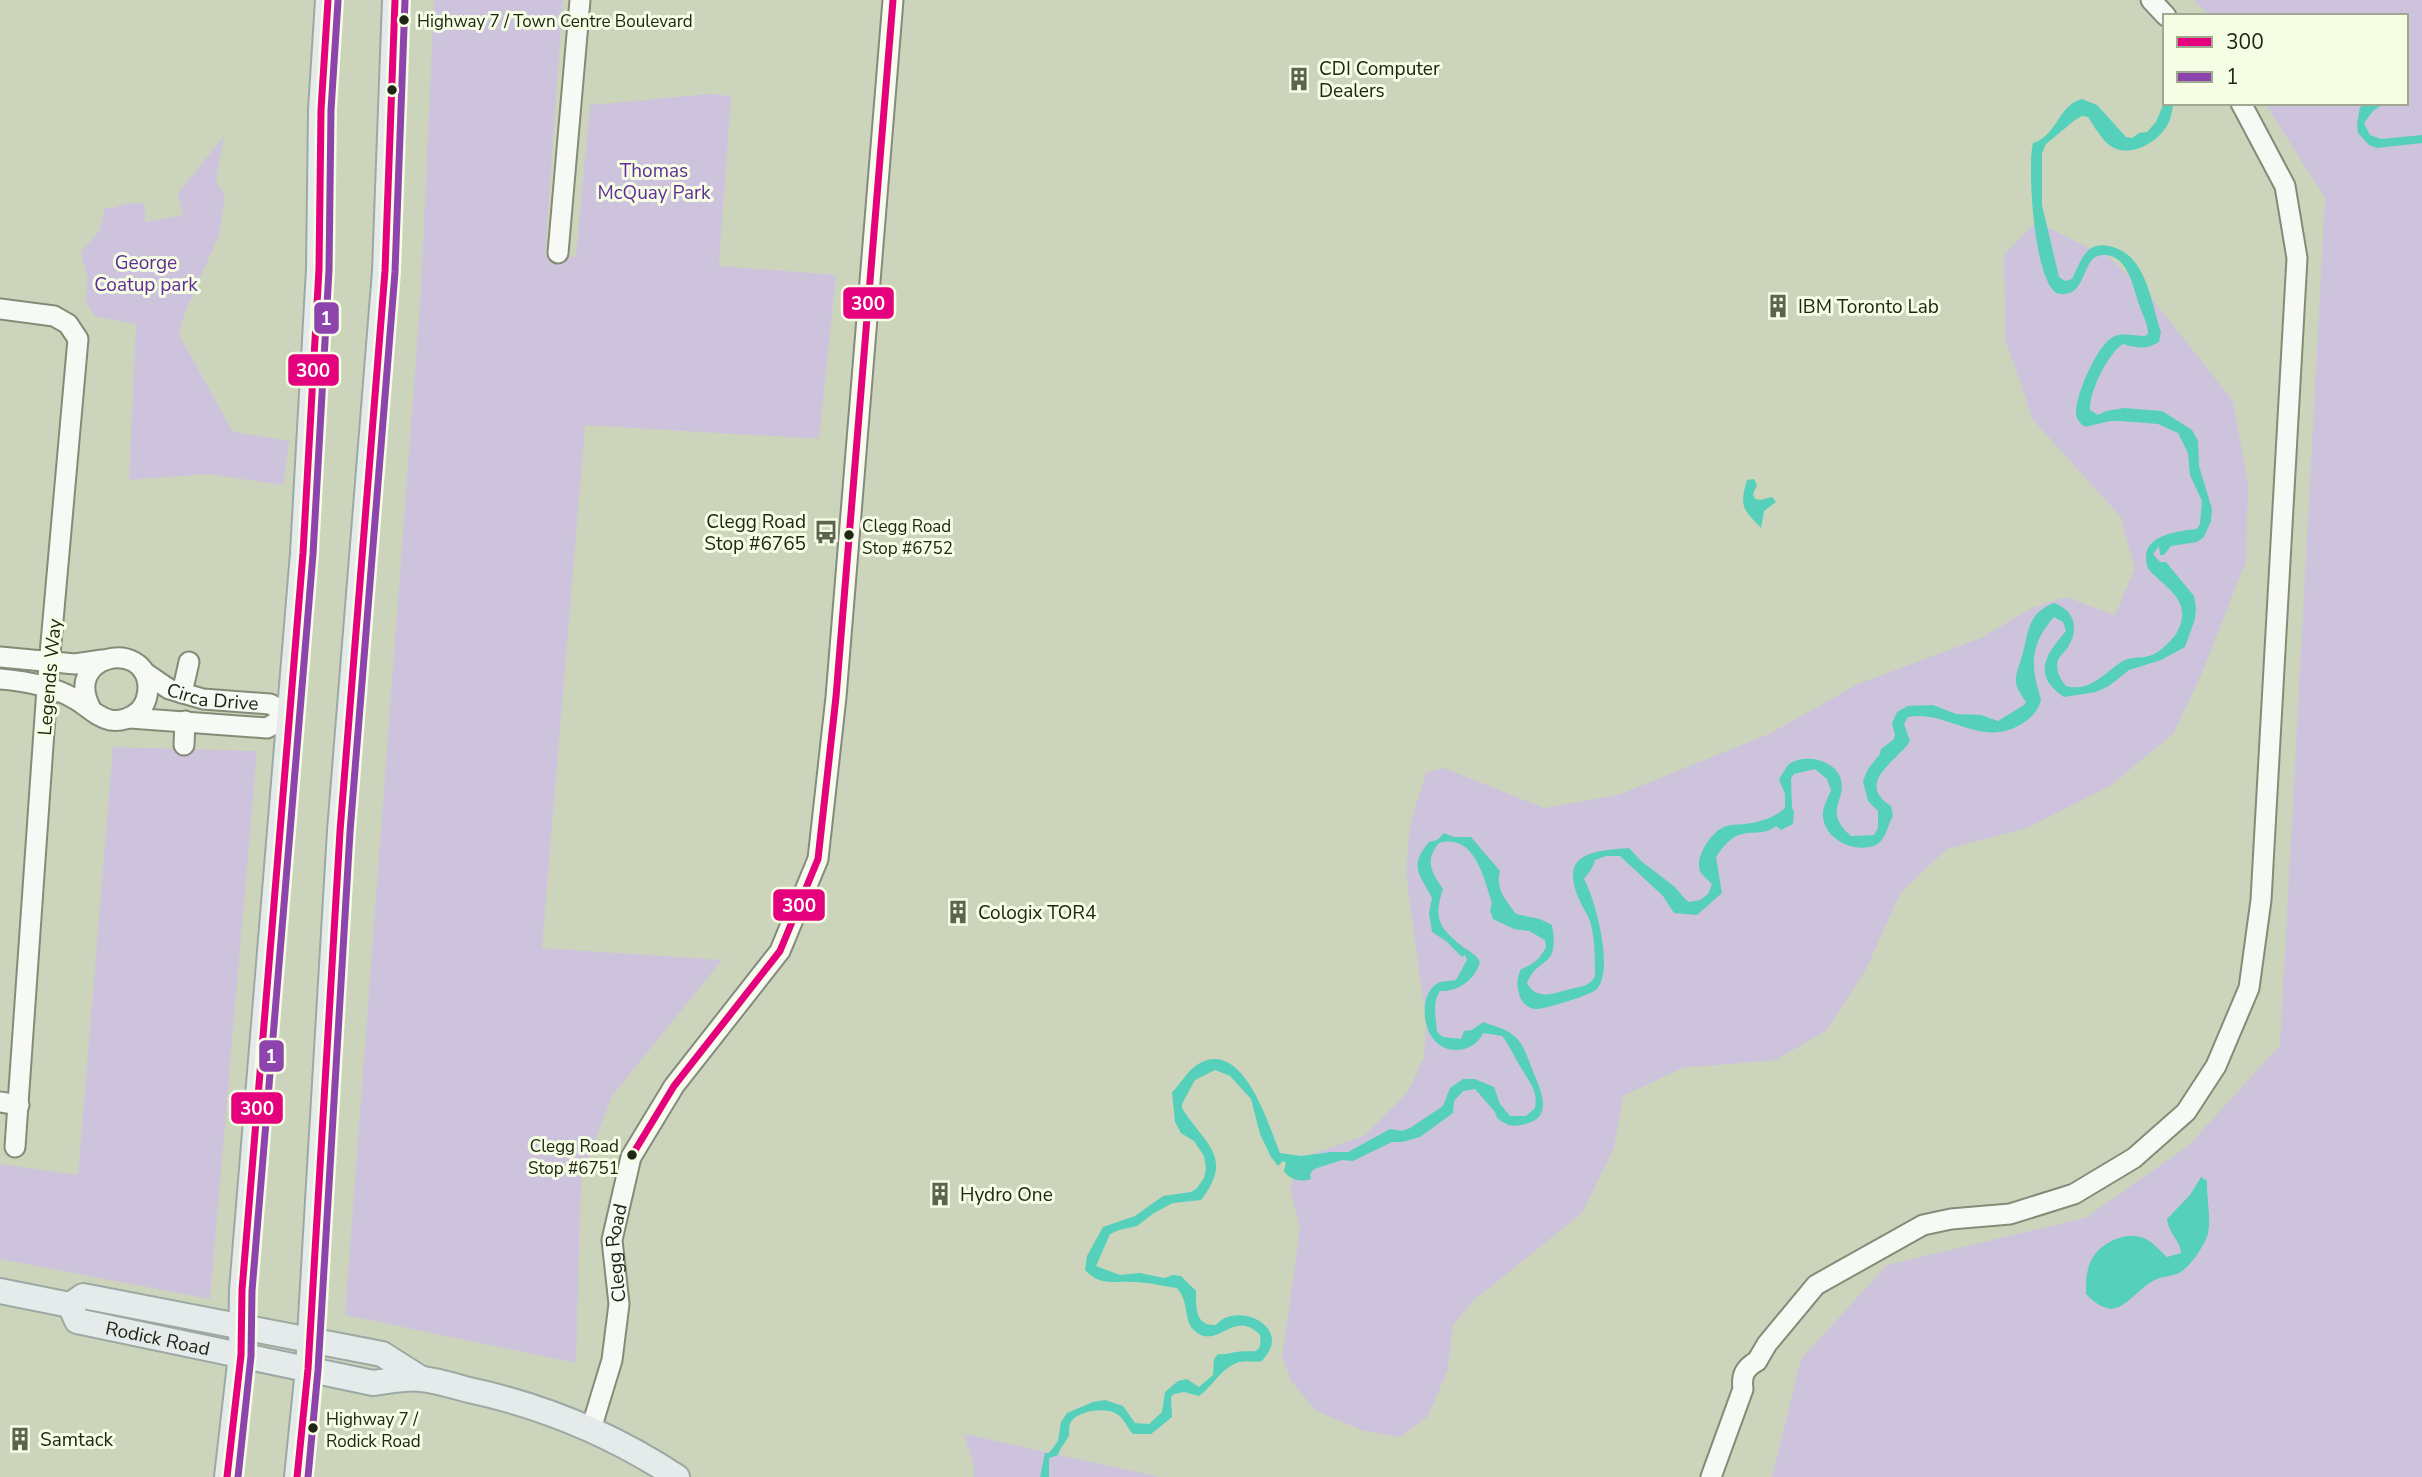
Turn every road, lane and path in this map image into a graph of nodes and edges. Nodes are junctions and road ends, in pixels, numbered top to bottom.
1 (328, 0) edge
2 (395, 0) edge
3 (580, 0) edge
4 (893, 0) edge
5 (2151, 0) edge
6 (2164, 14) edge
7 (2242, 105) edge
8 (558, 253) dead end
9 (0, 309) edge
10 (0, 657) edge
11 (51, 660) junction
12 (102, 660) junction
13 (189, 662) dead end
14 (144, 672) junction
15 (0, 679) edge
16 (47, 688) junction
17 (182, 693) junction
18 (91, 709) junction
19 (289, 715) junction
20 (130, 718) junction
21 (185, 721) junction
22 (184, 745) dead end
23 (10, 1103) edge
24 (15, 1147) dead end
25 (0, 1291) edge
26 (70, 1305) junction
27 (242, 1326) junction
28 (309, 1341) junction
29 (241, 1355) junction
30 (308, 1369) junction
31 (420, 1378) junction
32 (591, 1430) junction
33 (227, 1477) edge
34 (296, 1477) edge
35 (677, 1477) edge
36 (1711, 1477) edge

1 - 19 main road
2 - 28 main road
3 - 8 street
4 - 32 street, Clegg Road
5 - 6 street
7 - 36 street
9 - 11 street, Legends Way
10 - 11 street
11 - 12 street
11 - 16 street, Legends Way
12 - 14 street
12 - 18 street
13 - 17 street
14 - 17 street, Circa Drive
14 - 20 street
15 - 16 street
16 - 18 street
16 - 23 street, Legends Way
17 - 19 street, Circa Drive
18 - 20 street
19 - 21 street, Circa Drive
19 - 27 main road
20 - 21 street, Circa Drive
21 - 22 street
23 - 24 street, Legends Way
25 - 26 main road, Rodick Road
26 - 27 main road, Rodick Road
26 - 29 main road, Rodick Road
27 - 28 main road, Rodick Road
27 - 29 main road
28 - 30 main road
28 - 31 main road, Rodick Road
29 - 30 main road, Rodick Road
29 - 33 main road
30 - 31 main road, Rodick Road
30 - 34 main road
31 - 32 main road, Rodick Road
32 - 35 main road, Rodick Road

